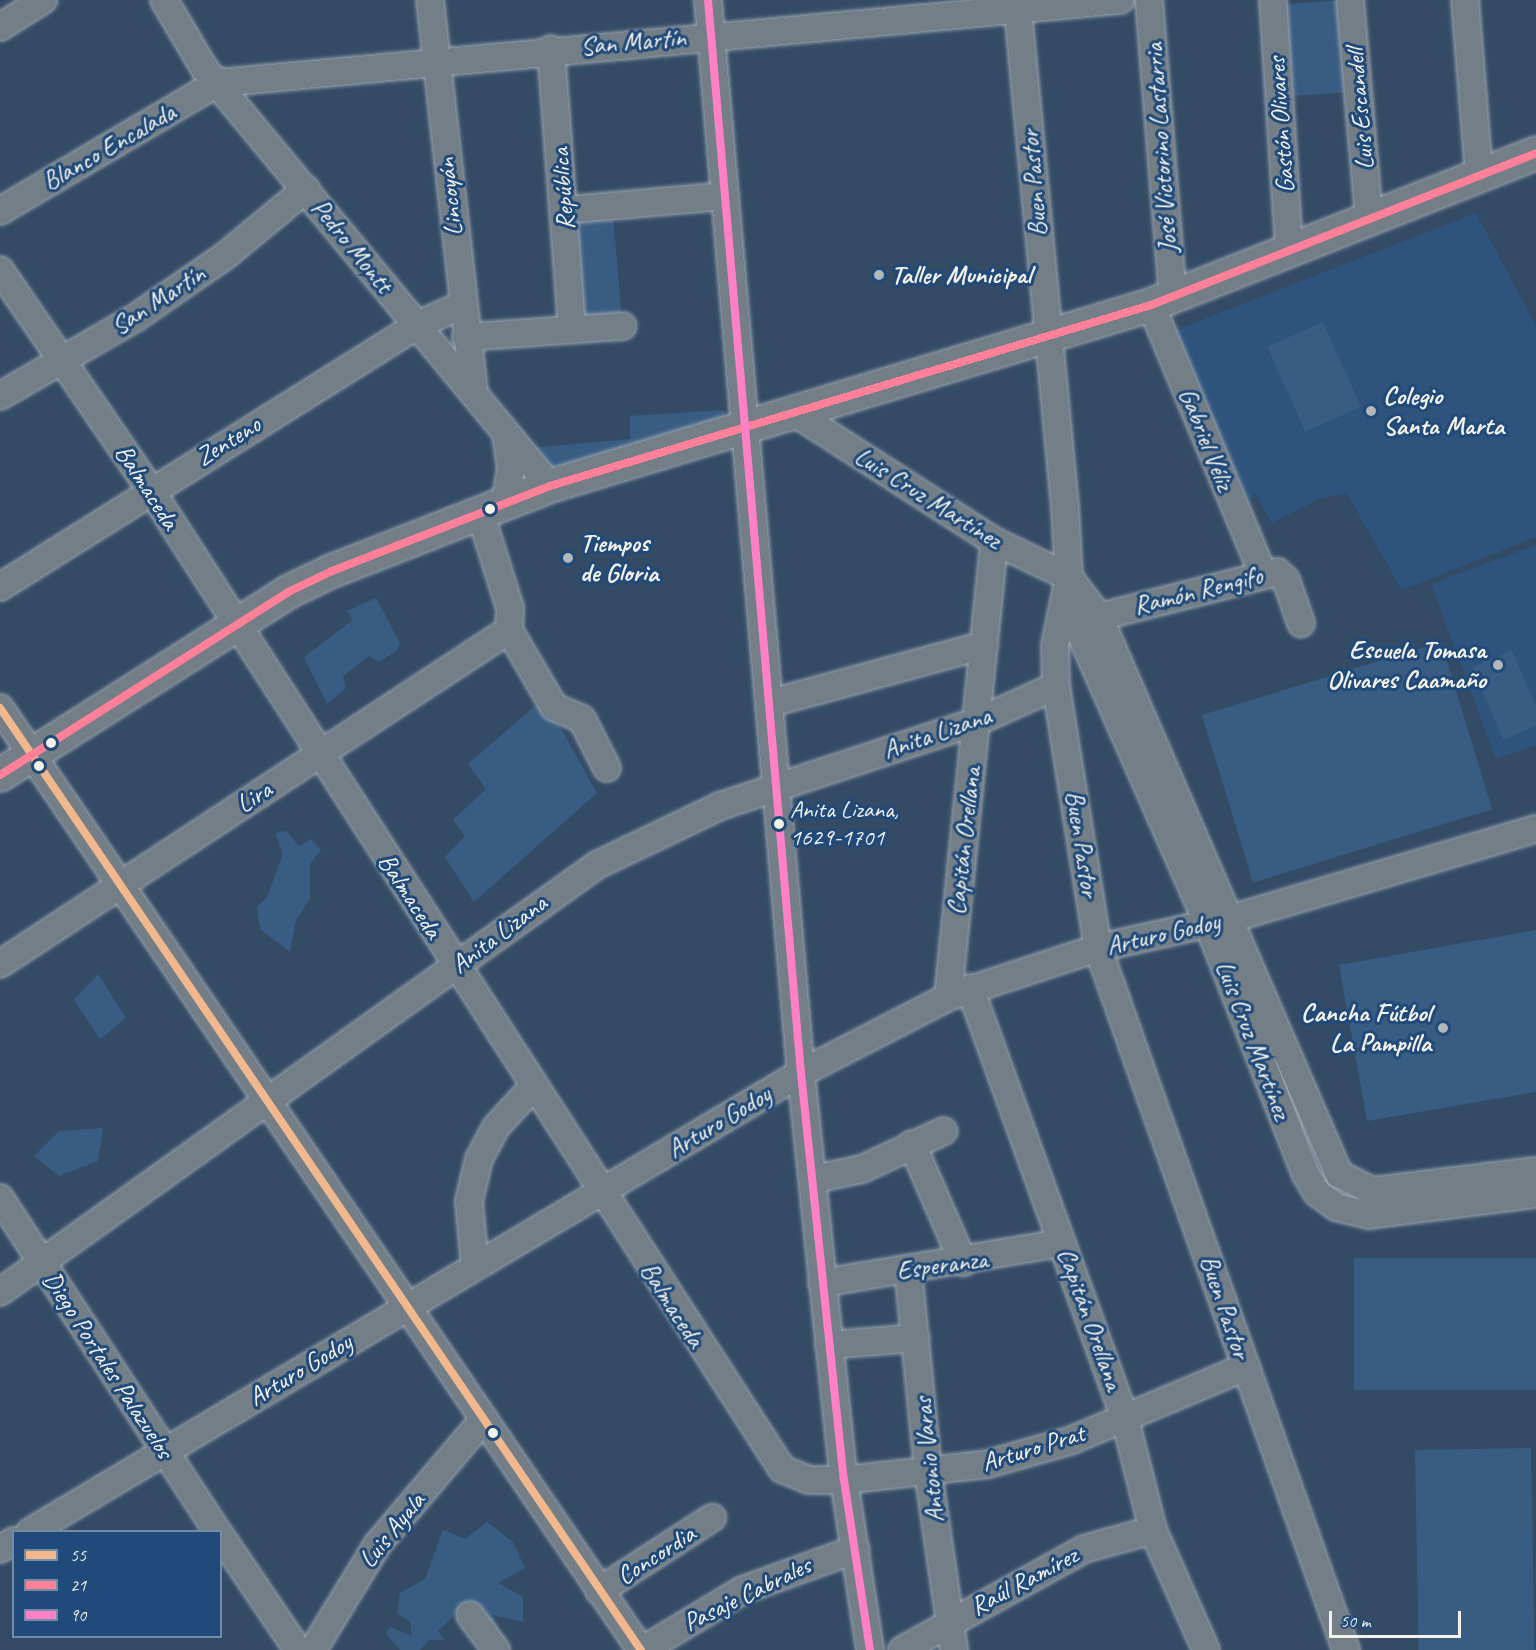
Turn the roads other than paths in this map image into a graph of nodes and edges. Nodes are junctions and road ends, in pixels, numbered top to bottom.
1 (43, 0) edge
2 (164, 0) edge
3 (430, 0) edge
4 (708, 0) edge
5 (1120, 0) edge
6 (1149, 0) edge
7 (1273, 0) edge
8 (1350, 0) edge
9 (1465, 0) edge
10 (1018, 5) edge
11 (0, 27) edge
12 (711, 34) junction
13 (551, 49) junction
14 (435, 61) junction
15 (218, 83) junction
16 (1536, 153) edge
17 (1479, 175) junction
18 (306, 189) junction
19 (724, 196) junction
20 (565, 210) junction
21 (0, 211) edge
22 (1369, 218) junction
23 (1289, 250) junction
24 (0, 270) edge
25 (1162, 301) junction
26 (462, 305) junction
27 (417, 325) junction
28 (623, 326) dead end
29 (572, 329) junction
30 (466, 337) junction
31 (1046, 340) junction
32 (60, 357) junction
33 (474, 394) junction
34 (0, 396) edge
35 (792, 411) junction
36 (744, 426) junction
37 (505, 431) junction
38 (550, 486) junction
39 (150, 489) junction
40 (493, 508) junction
41 (994, 541) junction
42 (1262, 572) junction
43 (1069, 577) junction
44 (0, 587) edge
45 (1099, 617) junction
46 (1301, 623) dead end
47 (236, 624) junction
48 (509, 630) junction
49 (984, 645) junction
50 (1056, 686) junction
51 (771, 703) junction
52 (0, 708) edge
53 (976, 722) junction
54 (32, 754) junction
55 (320, 755) junction
56 (607, 768) dead end
57 (0, 775) edge
58 (776, 787) junction
59 (1536, 829) edge
60 (120, 884) junction
61 (1233, 918) junction
62 (1208, 924) junction
63 (1098, 948) junction
64 (0, 964) edge
65 (455, 968) junction
66 (959, 993) junction
67 (801, 1073) junction
68 (532, 1088) junction
69 (269, 1103) junction
70 (944, 1131) dead end
71 (912, 1144) junction
72 (1536, 1171) edge
73 (814, 1179) junction
74 (600, 1193) junction
75 (1536, 1194) edge
76 (0, 1198) edge
77 (1062, 1243) junction
78 (42, 1262) junction
79 (963, 1262) junction
80 (475, 1266) junction
81 (908, 1269) junction
82 (822, 1283) junction
83 (0, 1292) edge
84 (407, 1306) junction
85 (916, 1338) junction
86 (829, 1345) junction
87 (1246, 1367) junction
88 (1125, 1414) junction
89 (484, 1419) junction
90 (164, 1451) junction
91 (928, 1471) junction
92 (844, 1480) junction
93 (712, 1518) dead end
94 (33, 1530) edge
95 (217, 1530) edge
96 (1152, 1530) junction
97 (222, 1538) edge
98 (856, 1549) junction
99 (599, 1592) junction
100 (470, 1616) dead end
101 (949, 1621) junction
102 (298, 1650) edge
103 (313, 1650) edge
104 (496, 1650) edge
105 (642, 1650) edge
106 (870, 1650) edge
107 (902, 1650) edge
108 (954, 1650) edge
109 (1206, 1650) edge
110 (1346, 1650) edge

1 - 11 street
2 - 15 street, Pedro Montt
3 - 14 street, Lincoyán
4 - 12 street
5 - 10 street, San Martín
6 - 25 street, José Victorino Lastarria
7 - 23 street, Gastón Olivares
8 - 22 street, Luis Escandell
9 - 17 street
10 - 12 street, San Martín
10 - 31 street, Buen Pastor
12 - 13 street, San Martín
12 - 19 street
13 - 14 street, San Martín
13 - 20 street, República
14 - 15 street, San Martín
14 - 26 street, Lincoyán
15 - 18 street, Pedro Montt
15 - 21 street, Blanco Encalada
16 - 17 main road
17 - 22 main road
18 - 27 street, Pedro Montt
18 - 32 street, San Martín
19 - 20 street
19 - 36 street
20 - 29 street, República
22 - 23 main road
23 - 25 main road
24 - 32 street, Balmaceda
25 - 31 main road
25 - 42 street, Gabriel Véliz
26 - 27 street, Zenteno
26 - 30 street, Lincoyán
27 - 33 street, Pedro Montt
27 - 39 street, Zenteno
28 - 29 street
29 - 30 street
30 - 33 street, Lincoyán
31 - 35 main road
31 - 43 street, Buen Pastor
32 - 34 street, San Martín
32 - 39 street, Balmaceda
33 - 37 street, Pedro Montt
35 - 36 main road
35 - 41 street, Luis Cruz Martínez
36 - 38 main road
36 - 51 street
37 - 38 street, Pedro Montt
37 - 40 street
38 - 40 main road
39 - 44 street, Zenteno
39 - 47 street, Balmaceda
40 - 47 main road
40 - 48 street
41 - 43 street, Luis Cruz Martínez
41 - 49 street, Capitán Orellana
42 - 45 street, Ramón Rengifo
42 - 46 street, Ramón Rengifo
43 - 45 street, Luis Cruz Martínez
43 - 50 street, Buen Pastor
43 - 62 street, Luis Cruz Martínez
45 - 61 street, Luis Cruz Martínez
47 - 54 main road
47 - 55 street, Balmaceda
48 - 55 street, Lira
48 - 56 street
49 - 51 street
49 - 53 street, Capitán Orellana
50 - 53 street, Anita Lizana
50 - 63 street, Buen Pastor
51 - 58 street
52 - 54 street
53 - 58 street, Anita Lizana
53 - 66 street, Capitán Orellana
54 - 57 main road
54 - 60 street
55 - 60 street, Lira
55 - 65 street, Balmaceda
58 - 65 street, Anita Lizana
58 - 67 street
59 - 61 street, Arturo Godoy
60 - 64 street, Lira
60 - 69 street
61 - 62 street, Arturo Godoy
61 - 72 street, Luis Cruz Martínez
62 - 63 street, Arturo Godoy
62 - 75 street, Luis Cruz Martínez
63 - 66 street, Arturo Godoy
63 - 87 street, Buen Pastor
65 - 68 street, Balmaceda
65 - 69 street, Anita Lizana
66 - 67 street, Arturo Godoy
66 - 77 street, Capitán Orellana
67 - 73 street
67 - 74 street, Arturo Godoy
68 - 74 street, Balmaceda
68 - 80 street
69 - 78 street, Anita Lizana
69 - 84 street
70 - 71 street
71 - 73 street
71 - 79 street
73 - 82 street
74 - 80 street, Arturo Godoy
74 - 92 street, Balmaceda
76 - 78 street, Diego Portales Palazuelos
77 - 79 street, Esperanza
77 - 88 street, Capitán Orellana
78 - 83 street, Anita Lizana
78 - 90 street, Diego Portales Palazuelos
79 - 81 street, Esperanza
80 - 84 street, Arturo Godoy
81 - 82 street, Esperanza
81 - 85 street, Antonio Varas
82 - 86 street
84 - 89 street
84 - 90 street, Arturo Godoy
85 - 86 street
85 - 91 street, Antonio Varas
86 - 92 street
87 - 88 street, Arturo Prat
87 - 110 street, Buen Pastor
88 - 91 street, Arturo Prat
88 - 96 street, Capitán Orellana
89 - 99 street
89 - 103 street, Luis Ayala
90 - 94 street, Arturo Godoy
90 - 95 street, Diego Portales Palazuelos
91 - 92 street, Arturo Prat
91 - 101 street, Antonio Varas
92 - 98 street
93 - 99 street, Concordia
96 - 101 street, Raúl Ramírez
96 - 109 street, Capitán Orellana
97 - 102 street
98 - 105 street, Pasaje Cabrales
98 - 106 street
99 - 105 street
100 - 104 street
101 - 107 street, Raúl Ramírez
101 - 108 street, Antonio Varas

